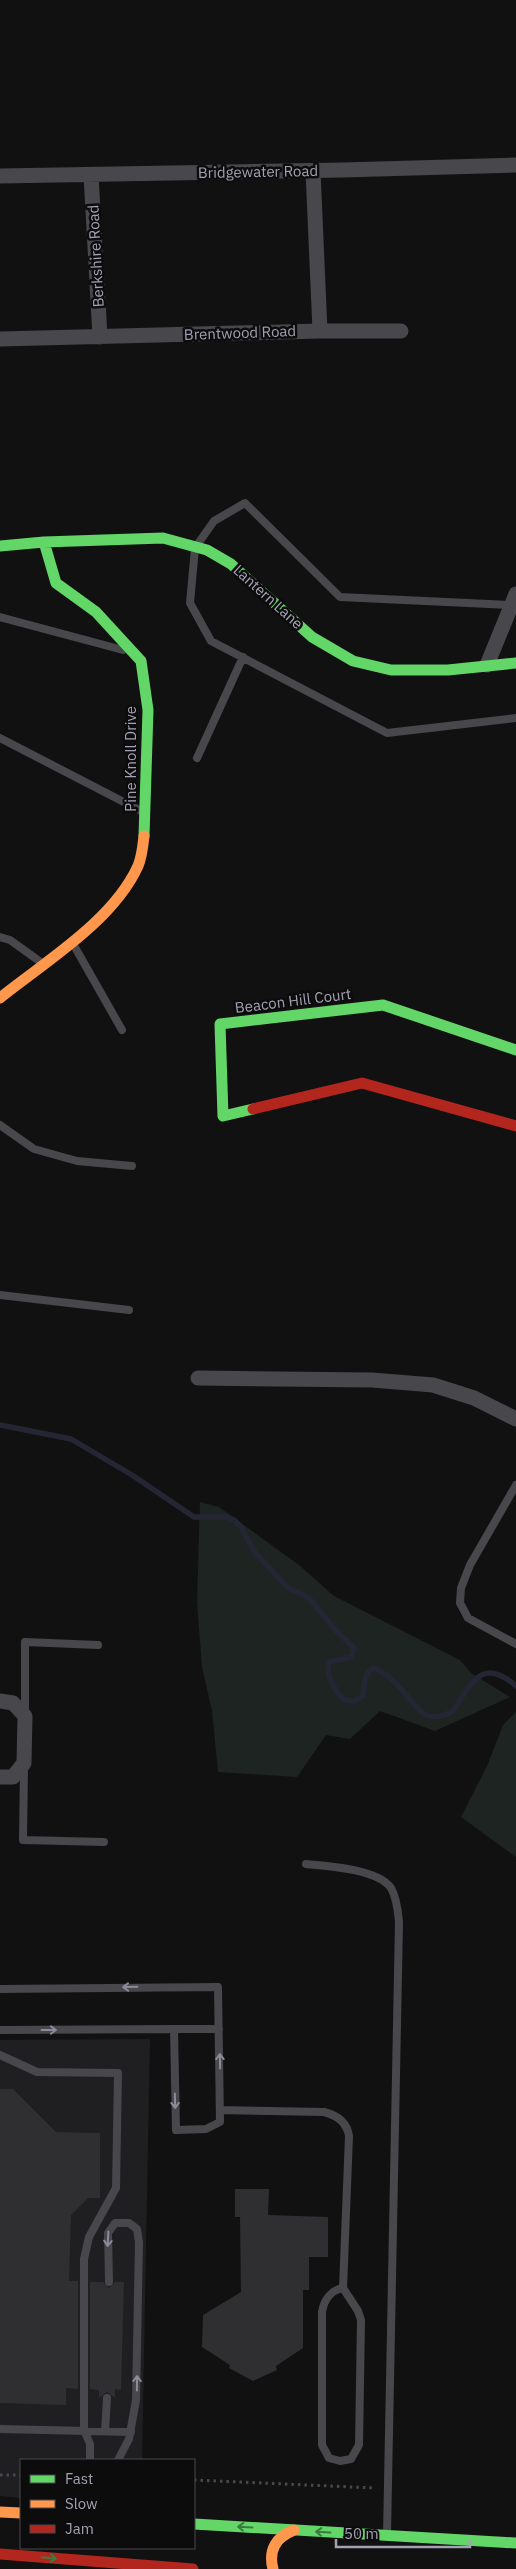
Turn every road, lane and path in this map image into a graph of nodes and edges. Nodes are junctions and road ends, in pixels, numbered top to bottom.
1 (516, 165) edge
2 (313, 171) junction
3 (91, 174) junction
4 (0, 176) edge
5 (320, 331) junction
6 (401, 331) dead end
7 (100, 337) junction
8 (0, 339) edge
9 (44, 542) junction
10 (0, 546) edge
11 (195, 548) junction
12 (513, 600) edge
13 (0, 617) edge
14 (135, 653) junction
15 (243, 658) junction
16 (516, 662) edge
17 (487, 666) junction
18 (516, 718) edge
19 (0, 738) edge
20 (197, 758) dead end
21 (146, 814) junction
22 (0, 937) edge
23 (71, 940) junction
24 (42, 963) junction
25 (0, 998) edge
26 (122, 1030) dead end
27 (516, 1050) edge
28 (0, 1125) edge
29 (516, 1126) edge
30 (132, 1166) dead end
31 (0, 1295) edge
32 (129, 1310) dead end
33 (198, 1378) dead end
34 (516, 1420) edge
35 (516, 1485) edge
36 (516, 1644) edge
37 (98, 1645) dead end
38 (0, 1701) edge
39 (25, 1716) junction
40 (24, 1763) junction
41 (0, 1777) edge
42 (104, 1842) dead end
43 (306, 1864) dead end
44 (0, 1989) edge
45 (219, 2029) junction
46 (0, 2030) edge
47 (174, 2030) junction
48 (0, 2055) edge
49 (221, 2110) junction
50 (109, 2282) dead end
51 (343, 2288) junction
52 (107, 2398) dead end
53 (0, 2429) edge
54 (84, 2430) junction
55 (105, 2431) junction
56 (131, 2432) junction
57 (90, 2459) edge
58 (118, 2459) edge
59 (0, 2475) edge
60 (20, 2475) edge
61 (195, 2480) edge
62 (376, 2488) dead end
63 (0, 2512) edge
64 (20, 2513) edge
65 (195, 2524) edge
66 (294, 2530) junction
67 (387, 2536) junction
68 (516, 2543) edge
69 (0, 2554) edge
70 (194, 2569) edge
71 (273, 2569) edge

1 - 2 street, Bridgewater Road
2 - 3 street, Bridgewater Road
2 - 5 street
3 - 4 street, Bridgewater Road
3 - 7 street, Berkshire Road
5 - 6 street, Brentwood Road
5 - 7 street, Brentwood Road
7 - 8 street, Brentwood Road
9 - 10 street
9 - 11 street, Lantern Lane
9 - 14 street, Pine Knoll Drive
11 - 12 lane
11 - 15 lane
11 - 17 street, Lantern Lane
12 - 17 street
13 - 14 lane
14 - 21 street, Pine Knoll Drive
15 - 18 lane
15 - 20 lane
16 - 17 street, Lantern Lane
19 - 21 lane
21 - 23 street, Pine Knoll Drive
22 - 24 lane
23 - 24 street, Pine Knoll Drive
23 - 26 lane
24 - 25 street, Pine Knoll Drive
27 - 29 street, Beacon Hill Court
28 - 30 lane
31 - 32 lane
33 - 34 street
35 - 36 lane
37 - 39 lane
38 - 39 street
39 - 40 street
40 - 41 street
40 - 42 lane
43 - 67 lane
45 -> 44 lane
45 - 47 lane
49 -> 45 lane
46 -> 47 lane
47 -> 49 lane
48 - 54 lane
49 - 51 lane
56 -> 50 lane
51 - 51 lane
52 - 55 lane
53 - 54 lane
54 - 55 lane
54 - 57 lane
55 - 56 lane
56 - 58 lane
59 - 60 path
61 - 62 path
63 - 64 street
66 -> 65 street
67 -> 66 street
66 - 71 street
67 - 68 street
69 -> 70 street

